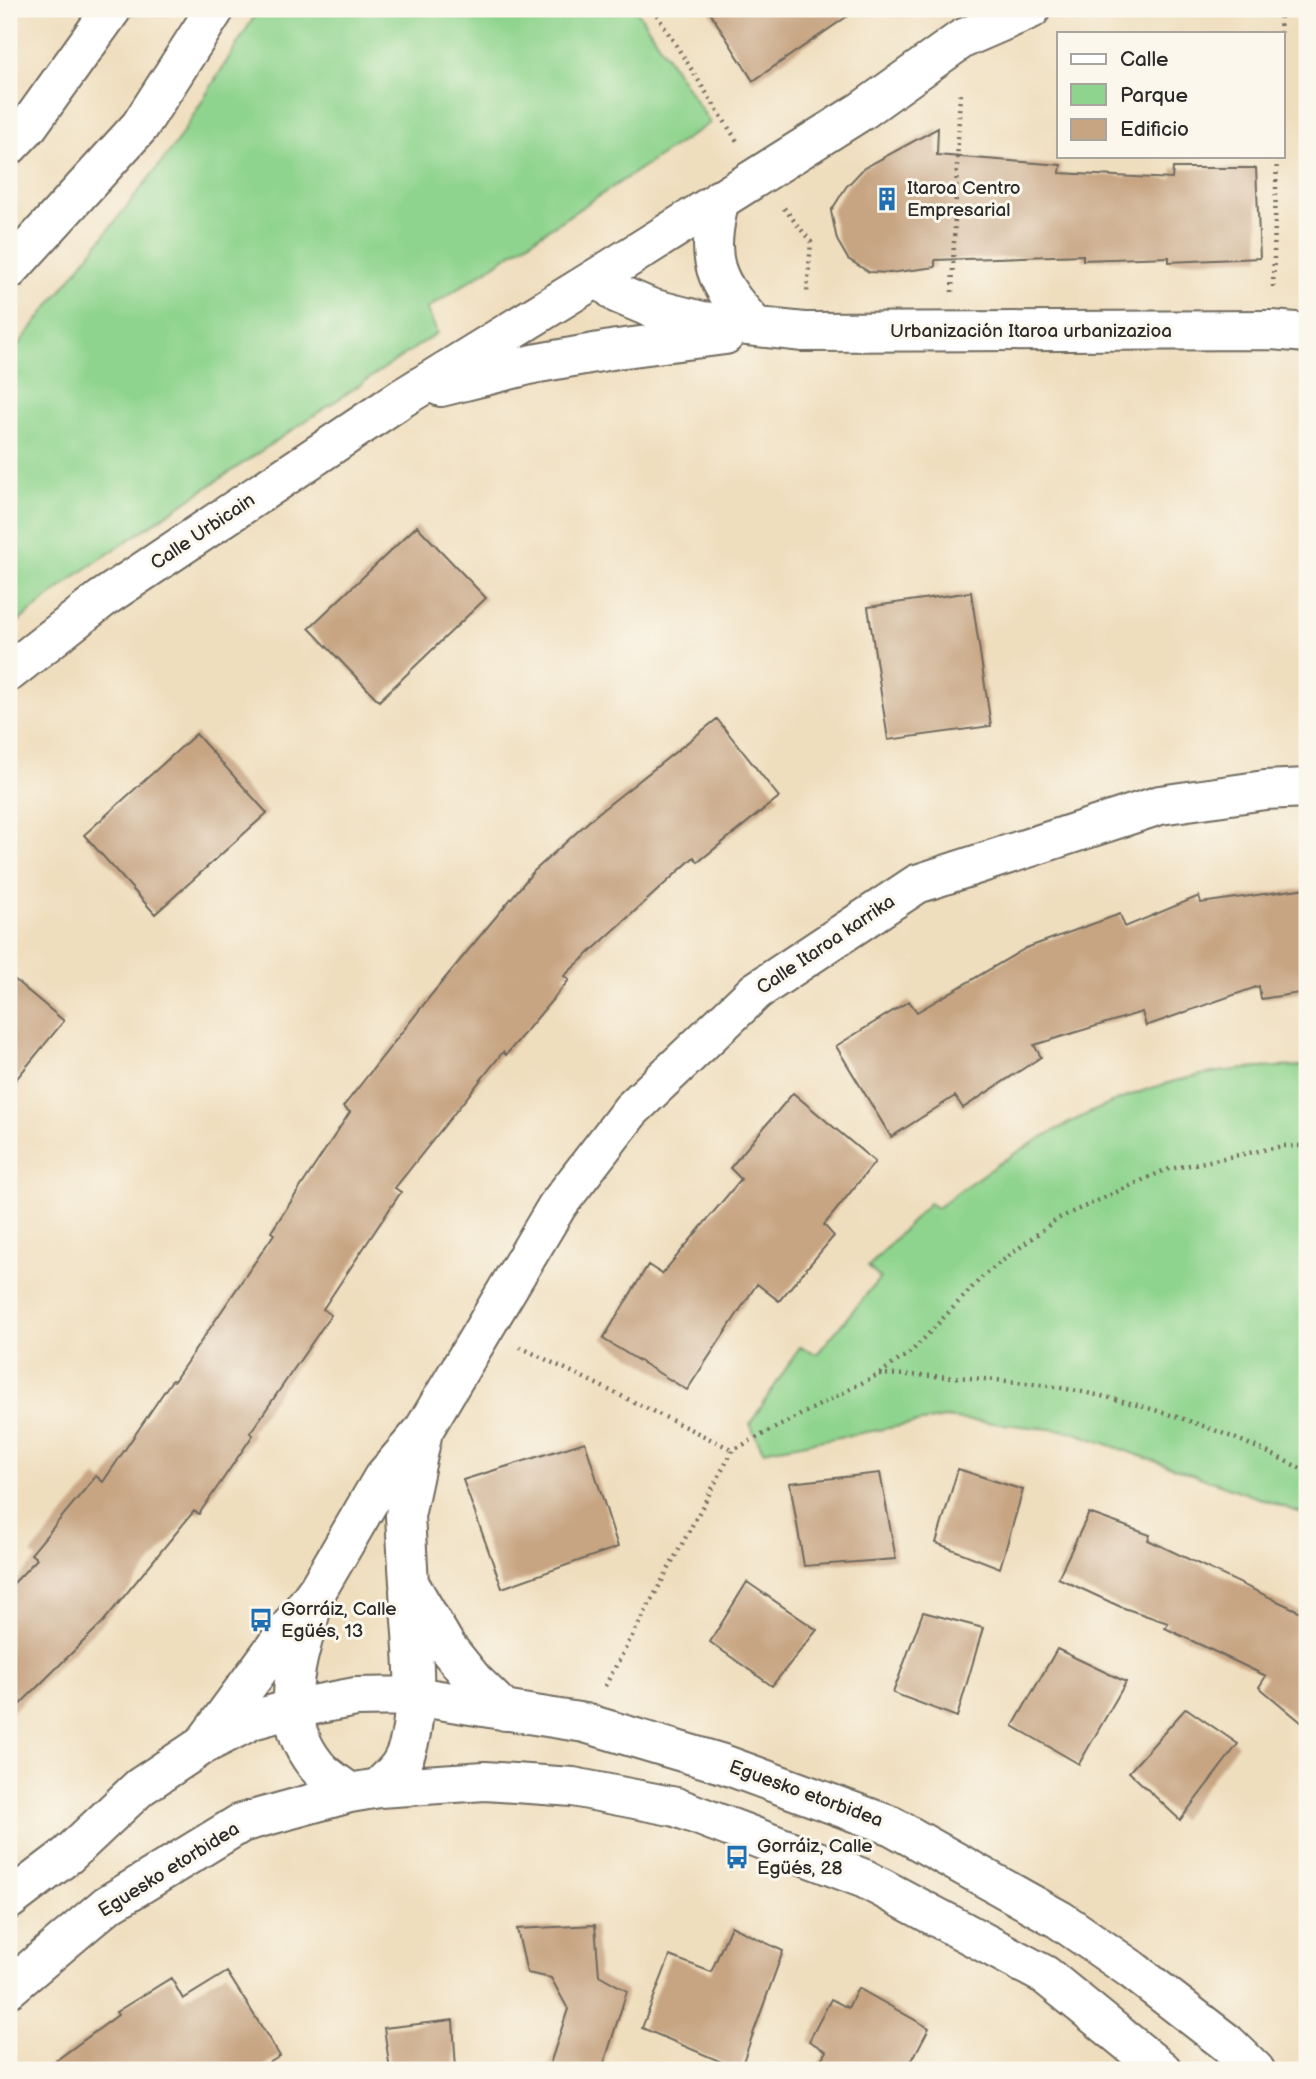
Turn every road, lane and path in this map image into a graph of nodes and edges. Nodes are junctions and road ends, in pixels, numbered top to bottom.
1 (112, 9) edge
2 (215, 9) edge
3 (1031, 9) edge
4 (1281, 9) edge
5 (1280, 32) edge
6 (962, 39) junction
7 (9, 146) edge
8 (1277, 158) edge
9 (720, 199) junction
10 (9, 270) edge
11 (598, 277) junction
12 (755, 326) junction
13 (950, 331) junction
14 (1290, 332) edge
15 (402, 398) junction
16 (9, 672) edge
17 (1307, 788) edge
18 (1307, 1146) edge
19 (466, 1361) junction
20 (878, 1374) junction
21 (423, 1431) junction
22 (733, 1450) junction
23 (1307, 1472) edge
24 (408, 1583) junction
25 (318, 1589) junction
26 (414, 1696) junction
27 (292, 1709) junction
28 (505, 1711) junction
29 (585, 1723) junction
30 (203, 1745) junction
31 (365, 1790) junction
32 (9, 1900) edge
33 (9, 1988) edge
34 (1162, 2070) edge
35 (1255, 2070) edge

1 - 7 main road
2 - 10 main road
3 - 6 main road
4 - 5 path
6 - 9 main road
6 - 13 path
8 - 14 path
9 - 11 main road
9 - 12 main road
11 - 12 main road, Urbanización Itaroa urbanizazioa
11 - 15 main road
12 - 13 main road, Urbanización Itaroa urbanizazioa
12 - 15 main road, Urbanización Itaroa urbanizazioa
13 - 14 main road, Urbanización Itaroa urbanizazioa
15 - 16 main road, Calle Urbicain
17 - 19 main road, Calle Itaroa karrika
18 - 20 path
19 - 21 main road, Calle Itaroa karrika
19 - 22 path
20 - 22 path
20 - 23 path
21 - 24 main road, Calle Itaroa karrika
21 - 25 main road, Calle Itaroa karrika
22 - 29 path
24 - 26 main road, Calle Itaroa karrika
24 - 28 main road, Calle Itaroa karrika
25 - 27 main road, Calle Itaroa karrika
25 - 30 main road, Calle Itaroa karrika
26 - 27 main road, Eguesko etorbidea
26 - 28 main road, Eguesko etorbidea
26 - 31 main road
27 - 30 main road, Eguesko etorbidea
27 - 31 main road
28 - 29 main road, Eguesko etorbidea
29 - 35 main road, Eguesko etorbidea
30 - 32 main road, Eguesko etorbidea
31 - 33 main road, Eguesko etorbidea
31 - 34 main road, Eguesko etorbidea

